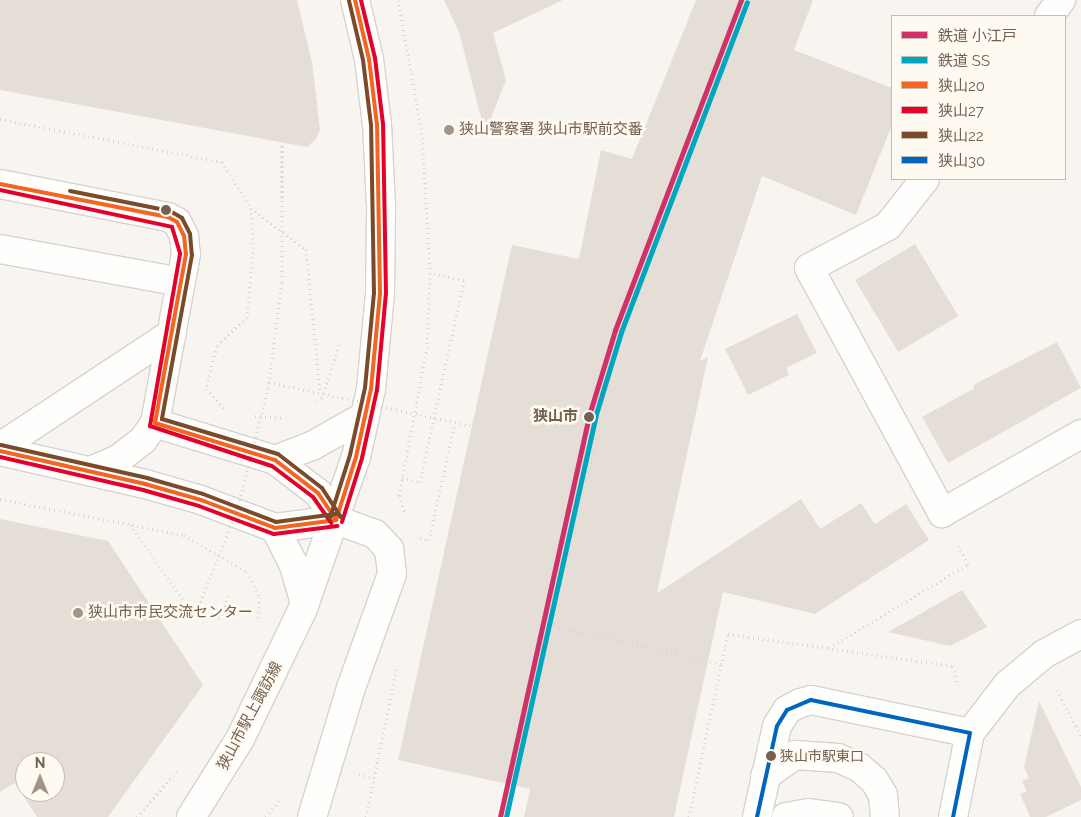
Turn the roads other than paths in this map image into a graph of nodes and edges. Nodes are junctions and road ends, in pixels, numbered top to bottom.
1 (355, 0) edge
2 (1061, 0) edge
3 (1050, 15) edge
4 (923, 180) edge
5 (0, 184) edge
6 (0, 249) edge
7 (181, 282) junction
8 (172, 333) junction
9 (365, 416) junction
10 (155, 423) junction
11 (1081, 434) edge
12 (0, 447) edge
13 (0, 451) edge
14 (275, 460) junction
15 (91, 471) junction
16 (336, 520) junction
17 (275, 528) junction
18 (304, 607) junction
19 (1081, 634) edge
20 (970, 732) junction
21 (765, 776) junction
22 (804, 816) edge
23 (191, 817) edge
24 (312, 817) edge
25 (757, 817) edge
26 (839, 817) edge
27 (885, 817) edge
28 (952, 817) edge

1 - 9 street, 狭山市駅上諏訪線
2 - 3 street
4 - 11 street
5 - 7 street
6 - 7 street
7 - 8 street
8 - 10 street
8 - 12 street
9 - 14 street
9 - 16 street, 狭山市駅上諏訪線
10 - 14 street
10 - 15 street
13 - 15 street
14 - 16 street
15 - 17 street
16 - 17 street
16 - 18 street, 狭山市駅上諏訪線
16 - 24 street
17 - 18 street
18 - 23 street, 狭山市駅上諏訪線
19 - 20 street
20 - 21 street
20 - 28 street
21 - 25 street
21 - 27 street
22 - 26 street

